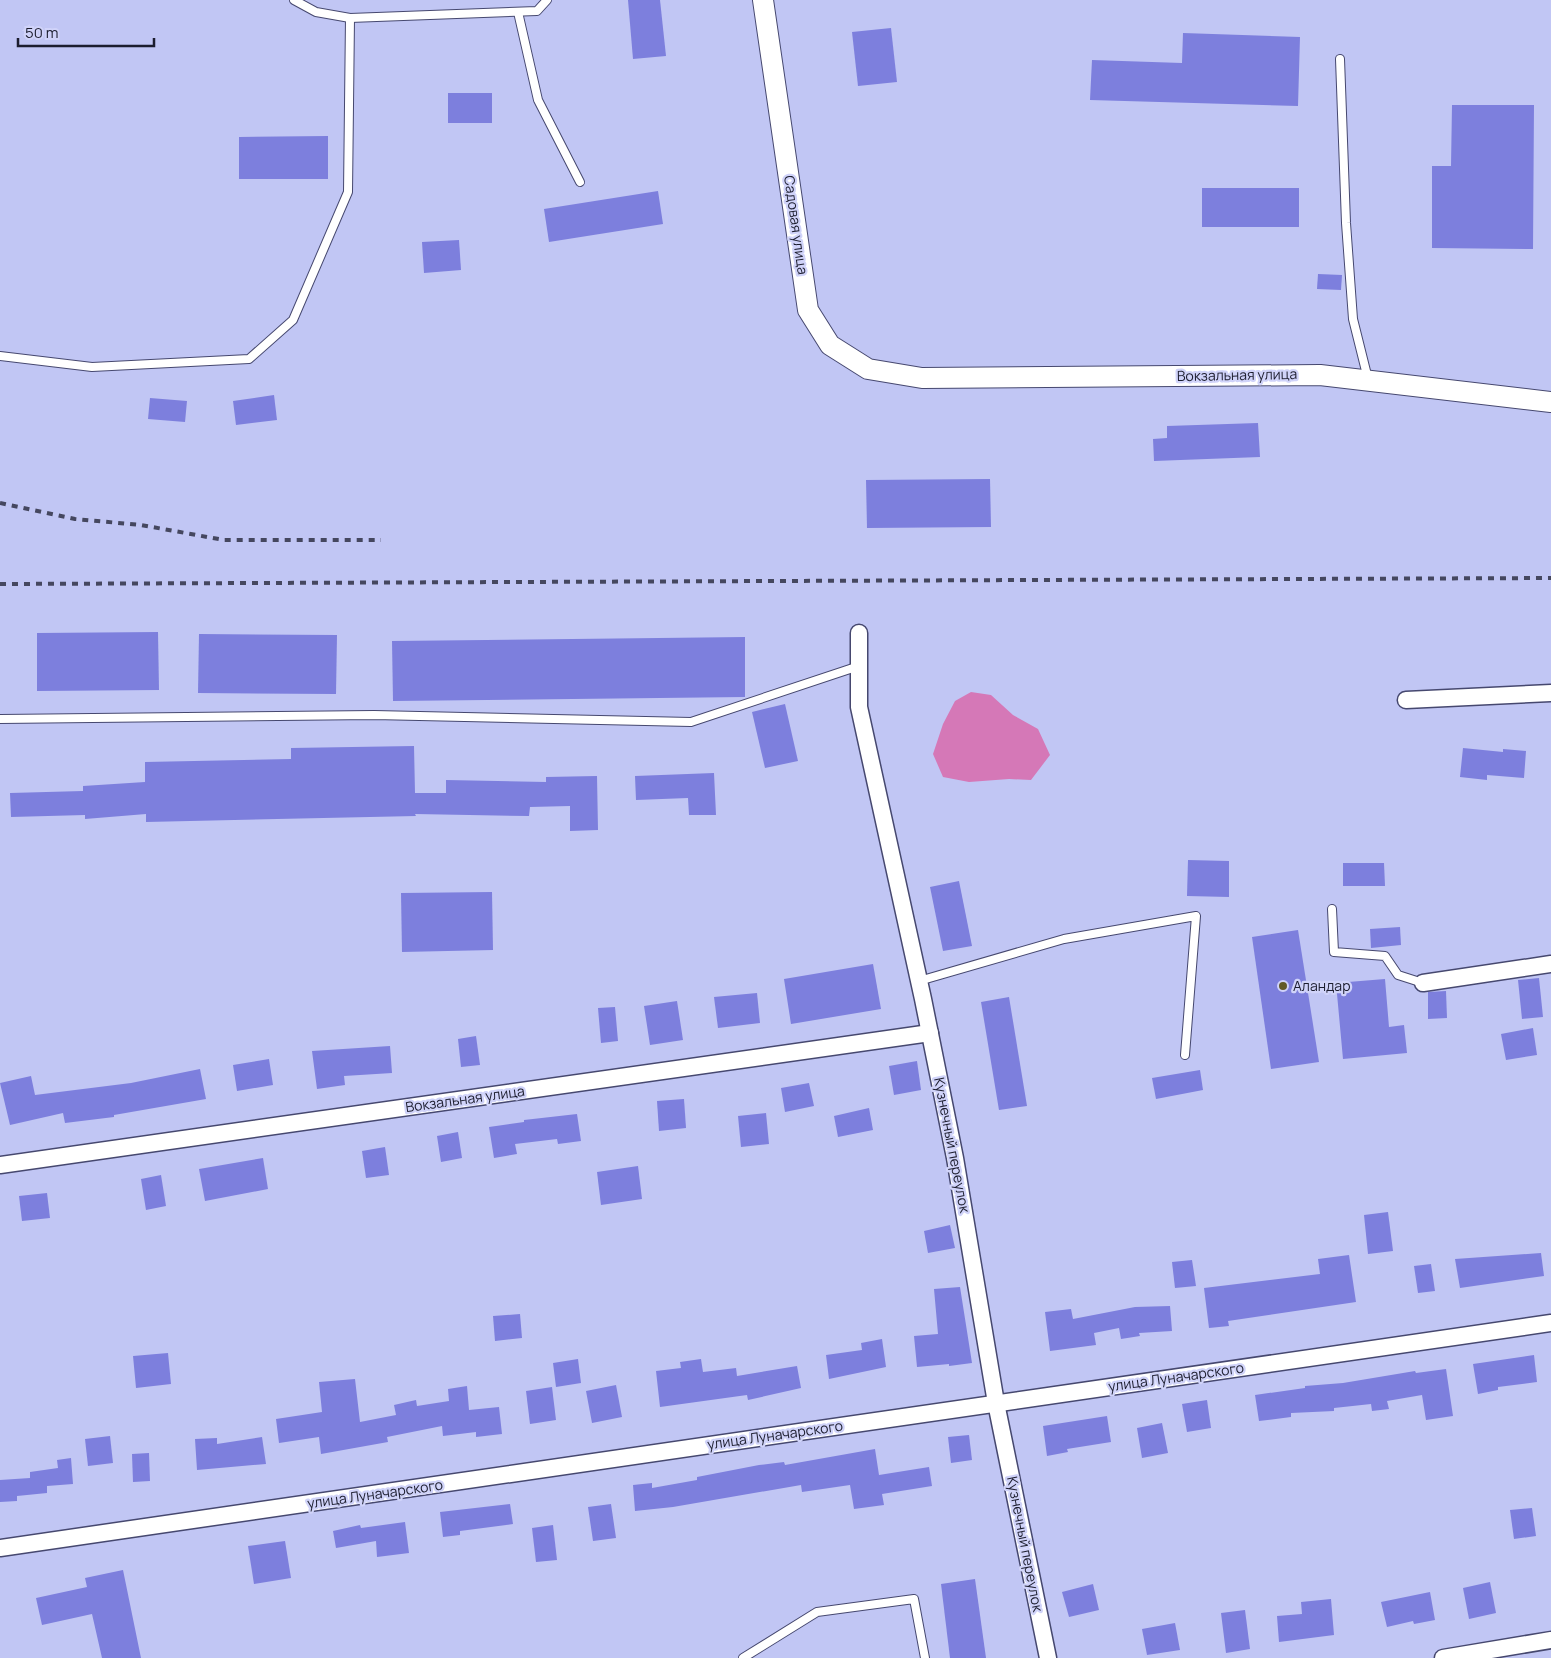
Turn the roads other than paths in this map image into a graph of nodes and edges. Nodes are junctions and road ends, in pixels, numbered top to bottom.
1 (294, 0) edge
2 (547, 0) edge
3 (763, 0) edge
4 (518, 12) junction
5 (350, 18) junction
6 (1340, 59) dead end
7 (580, 182) dead end
8 (0, 356) edge
9 (922, 378) joint
10 (1369, 381) junction
11 (1551, 402) edge
12 (859, 634) dead end
13 (860, 666) junction
14 (1551, 693) edge
15 (1406, 700) dead end
16 (0, 719) edge
17 (1332, 909) dead end
18 (1551, 964) edge
19 (919, 981) junction
20 (1423, 983) joint
21 (930, 1033) junction
22 (1185, 1055) dead end
23 (0, 1165) edge
24 (1551, 1324) edge
25 (996, 1403) junction
26 (0, 1548) edge
27 (1551, 1640) edge
28 (743, 1658) edge
29 (925, 1658) edge
30 (1048, 1658) edge
31 (1442, 1658) edge

1 - 5 lane
2 - 4 lane
3 - 9 street, Садовая улица
4 - 5 lane
4 - 7 lane
5 - 8 lane
6 - 10 lane
9 - 10 street, Вокзальная улица
10 - 11 street, Вокзальная улица
12 - 13 street, Кузнечный переулок
13 - 16 lane
13 - 19 street, Кузнечный переулок
14 - 15 street
17 - 20 lane
18 - 20 street
19 - 21 street, Кузнечный переулок
19 - 22 lane
21 - 23 street, Вокзальная улица
21 - 25 street, Кузнечный переулок
24 - 25 street, улица Луначарского
25 - 26 street, улица Луначарского
25 - 30 street, Кузнечный переулок
27 - 31 street
28 - 29 lane

